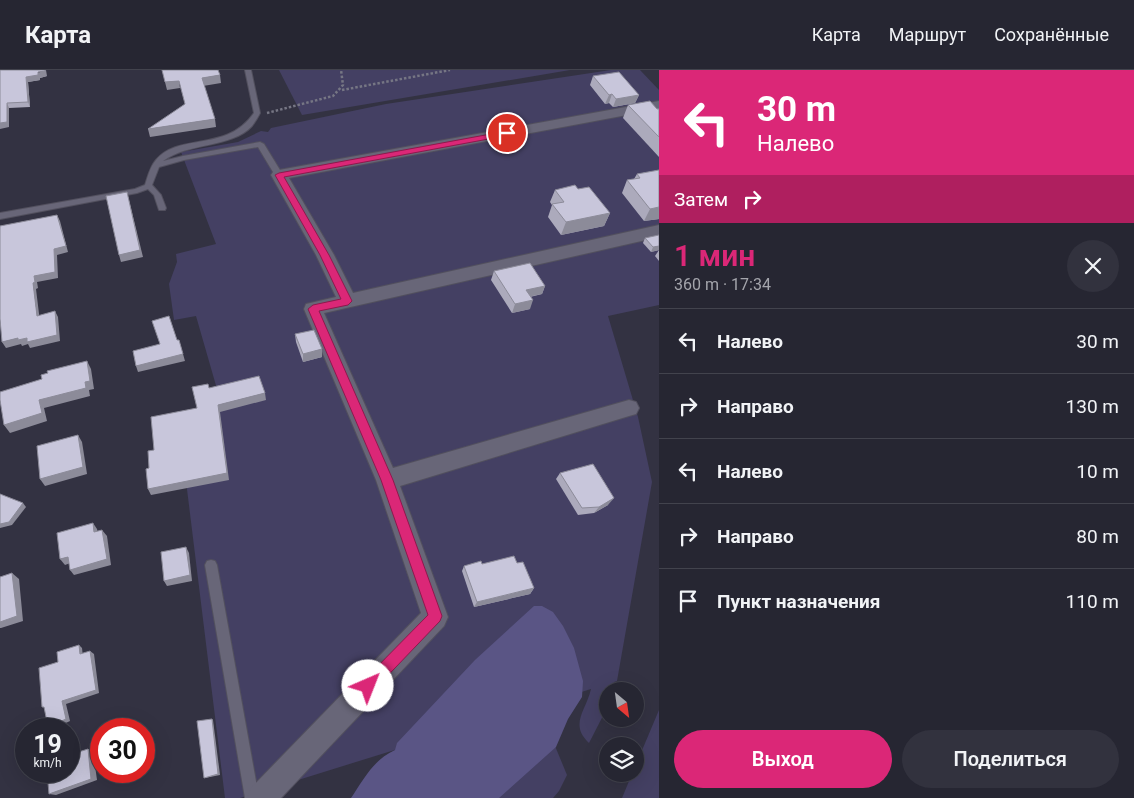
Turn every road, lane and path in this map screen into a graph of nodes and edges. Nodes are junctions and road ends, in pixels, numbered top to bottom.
1 (248, 70) edge
2 (341, 70) edge
3 (450, 70) edge
4 (342, 90) junction
5 (659, 105) edge
6 (256, 116) junction
7 (154, 166) junction
8 (279, 175) junction
9 (148, 186) junction
10 (162, 208) dead end
11 (0, 216) edge
12 (659, 231) edge
13 (348, 301) junction
14 (629, 408) dead end
15 (387, 480) junction
16 (211, 565) dead end
17 (252, 798) edge
18 (261, 798) edge

1 - 6 lane
2 - 4 path
3 - 4 path
4 - 6 path
5 - 8 street
6 - 7 lane
7 - 8 lane
7 - 9 lane
8 - 13 street
9 - 10 lane
9 - 11 lane
12 - 13 street
13 - 15 street
14 - 15 street
15 - 18 street
16 - 17 lane

